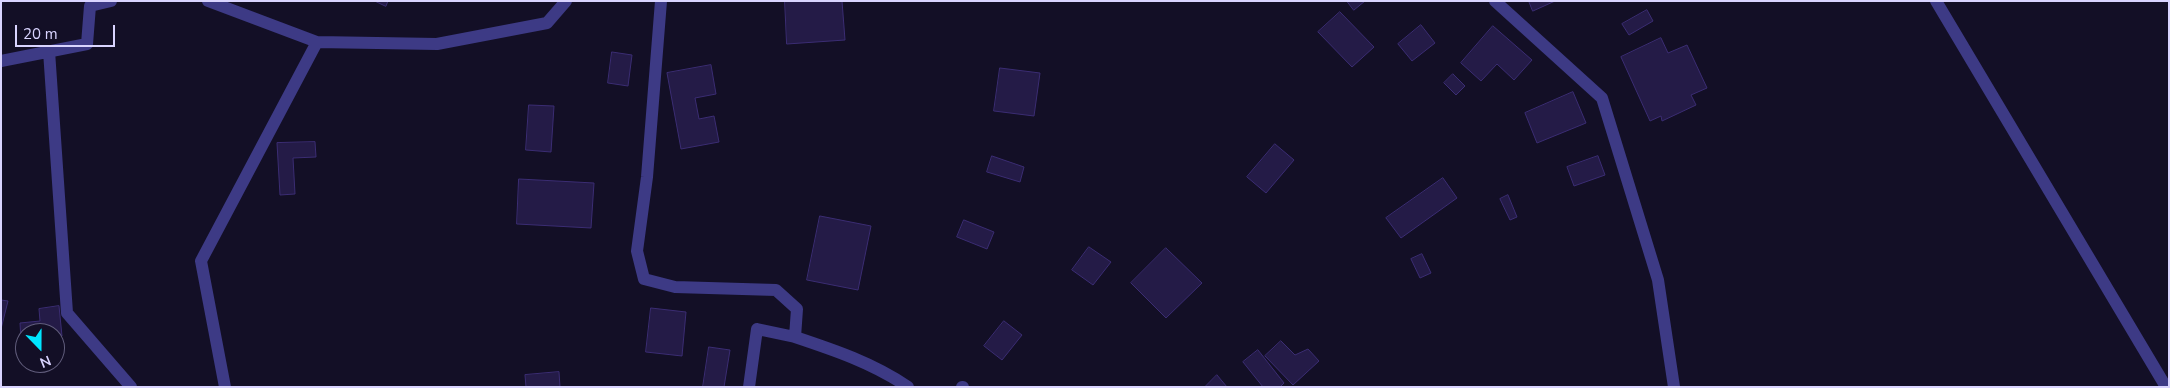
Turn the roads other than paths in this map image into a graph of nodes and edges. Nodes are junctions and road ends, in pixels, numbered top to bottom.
1 (112, 1) edge
2 (208, 1) edge
3 (566, 1) edge
4 (662, 1) edge
5 (1496, 1) edge
6 (1936, 1) edge
7 (317, 42) junction
8 (49, 51) junction
9 (1, 60) edge
10 (795, 337) junction
11 (131, 387) edge
12 (224, 387) edge
13 (749, 387) edge
14 (908, 387) edge
15 (1674, 387) edge
16 (2166, 387) edge

1 - 8 street
2 - 7 street
3 - 7 street
4 - 10 street
5 - 15 street
6 - 16 street
7 - 12 street
8 - 9 street
8 - 11 street
10 - 13 street
10 - 14 street

